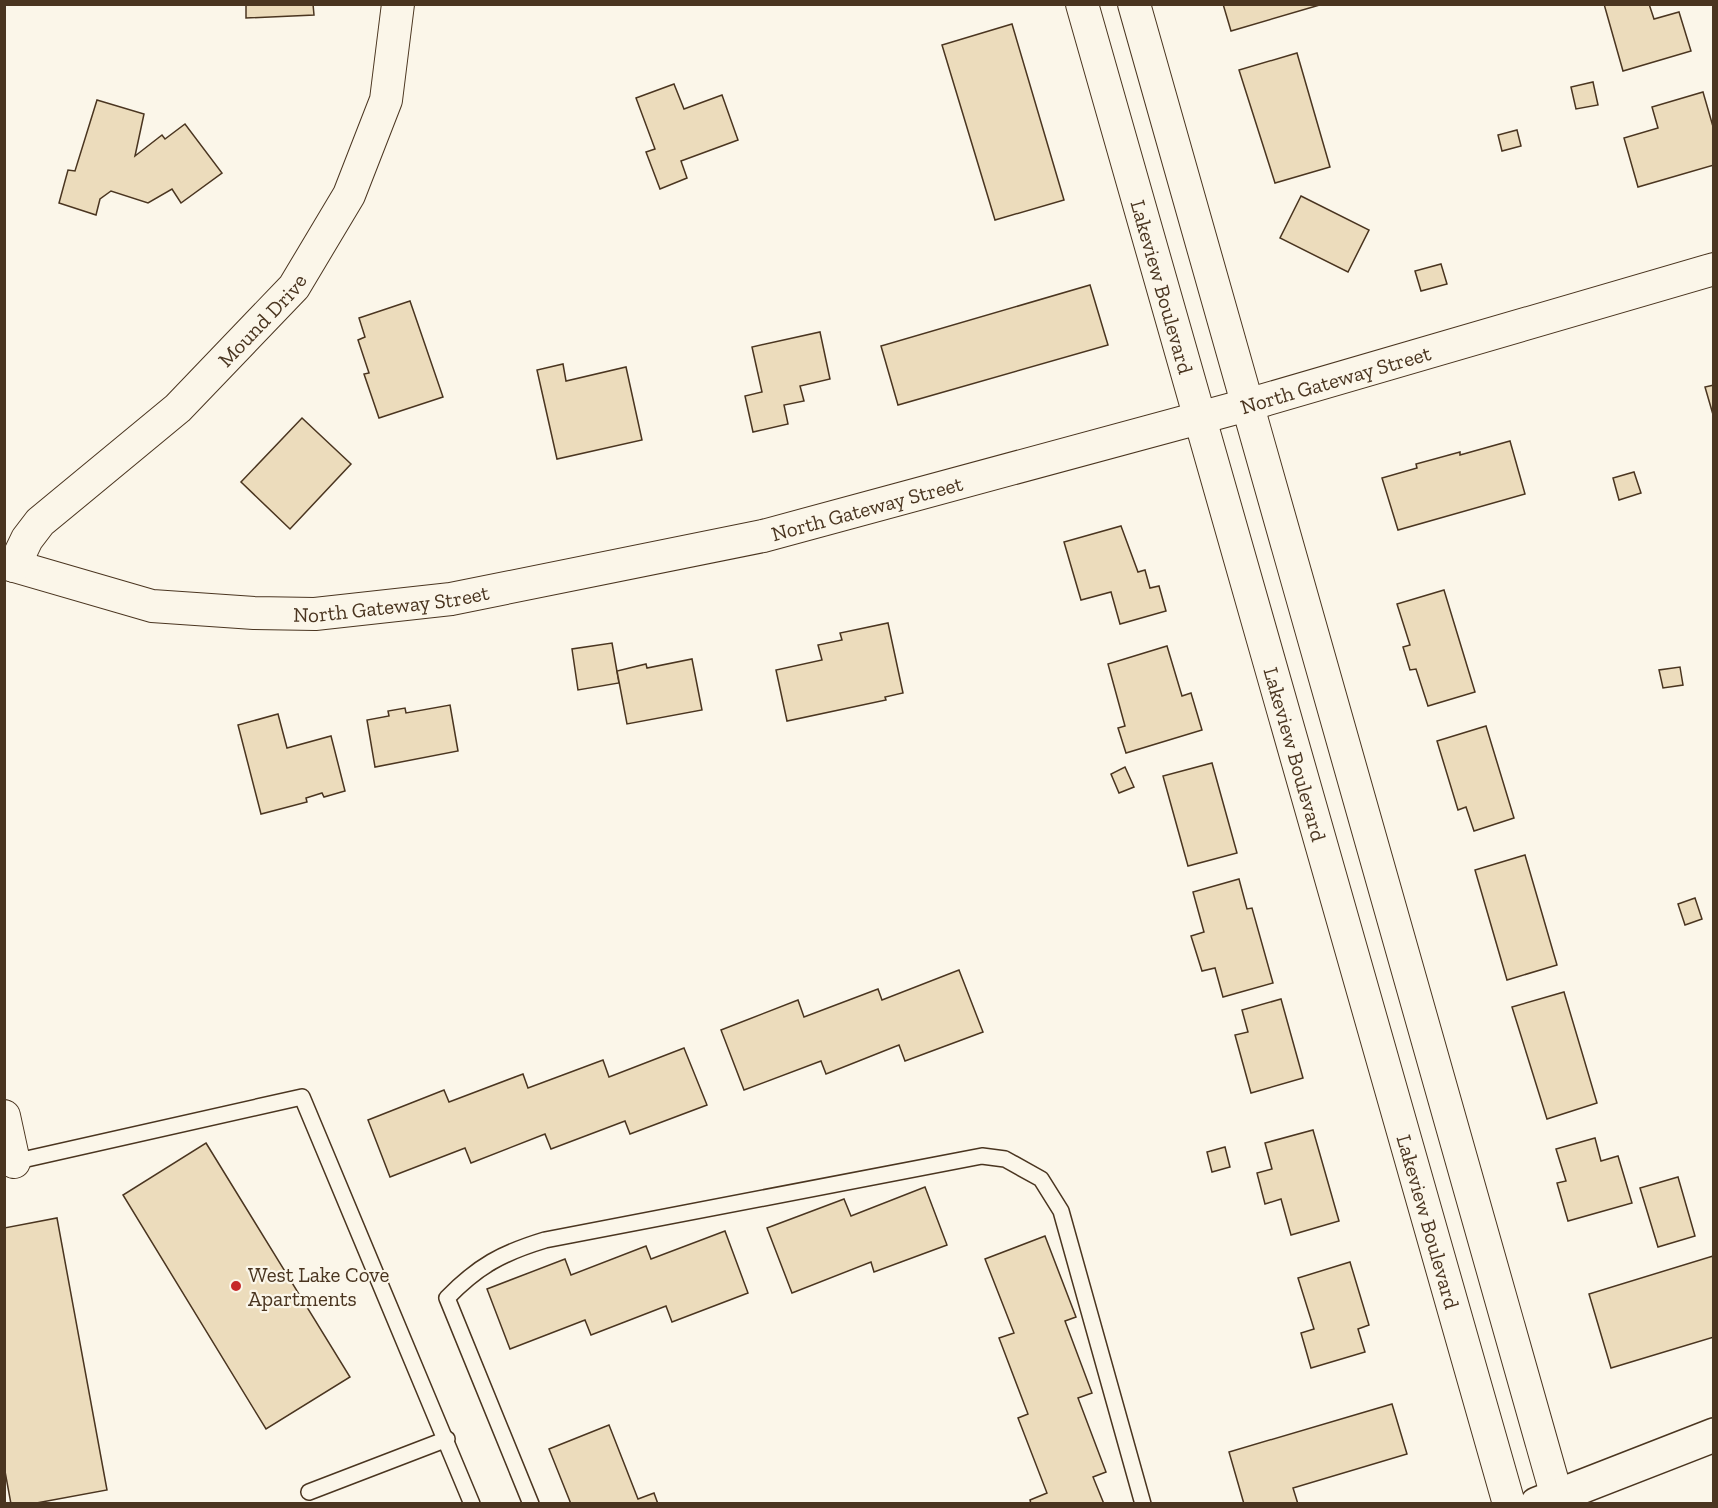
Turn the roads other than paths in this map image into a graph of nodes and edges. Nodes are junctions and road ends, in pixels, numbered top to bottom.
1 (398, 4) edge
2 (1082, 4) edge
3 (1134, 4) edge
4 (1713, 269) edge
5 (1246, 405) junction
6 (1200, 417) junction
7 (9, 564) edge
8 (4, 1116) edge
9 (9, 1163) edge
10 (1713, 1435) edge
11 (447, 1438) junction
12 (309, 1492) dead end
13 (1551, 1501) edge
14 (472, 1503) edge
15 (531, 1503) edge
16 (1143, 1503) edge
17 (1509, 1503) edge

1 - 7 street, Mound Drive
2 - 6 street, Lakeview Boulevard
3 - 5 street
4 - 5 street, North Gateway Street
5 - 6 street, North Gateway Street
5 - 13 street
6 - 7 street, North Gateway Street
6 - 17 street, Lakeview Boulevard
8 - 9 street
9 - 11 lane
10 - 13 main road
11 - 12 lane
11 - 14 lane
15 - 16 lane

